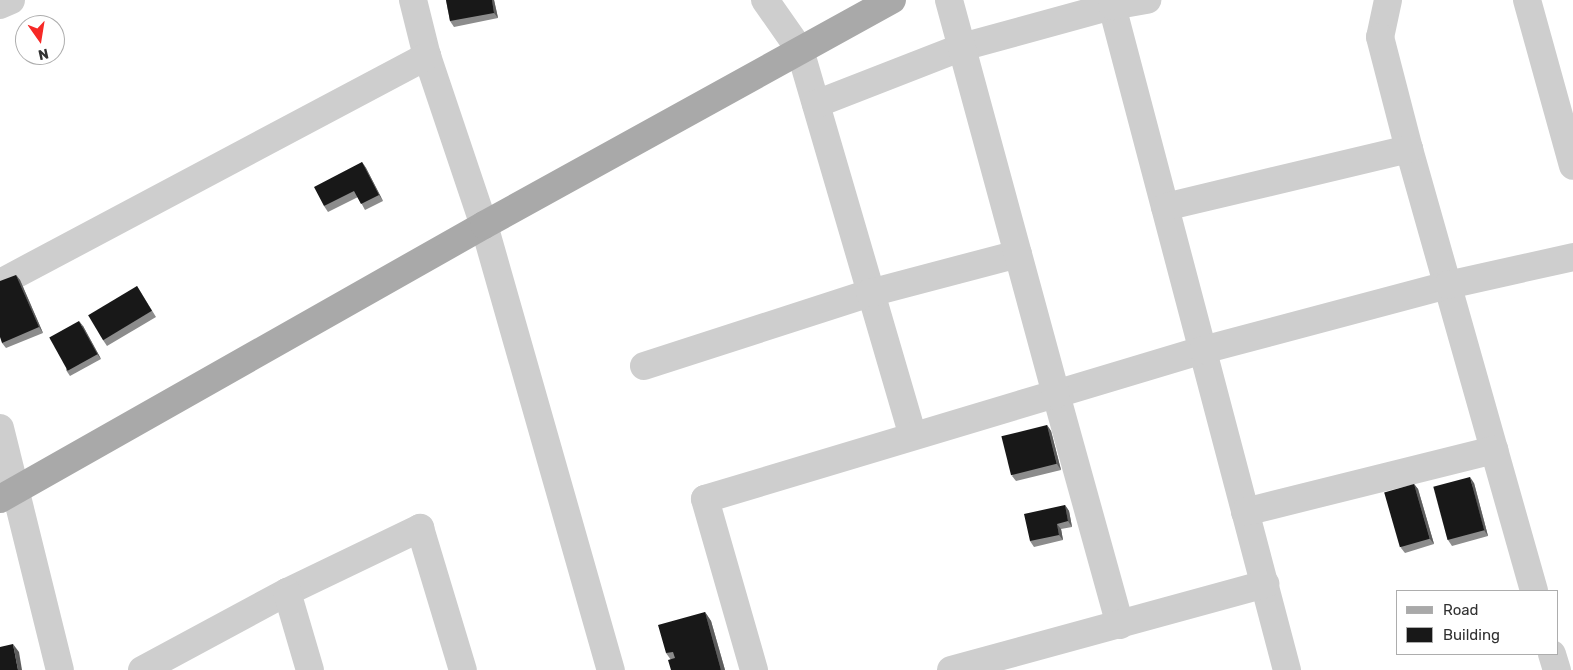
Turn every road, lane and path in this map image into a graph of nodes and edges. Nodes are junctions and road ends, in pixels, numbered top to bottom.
1 (11, 0) edge
2 (413, 0) edge
3 (765, 0) edge
4 (892, 0) edge
5 (949, 0) edge
6 (1147, 0) edge
7 (1388, 0) edge
8 (1527, 0) edge
9 (0, 5) edge
10 (1112, 6) junction
11 (962, 47) junction
12 (800, 50) junction
13 (427, 56) junction
14 (816, 104) junction
15 (1409, 149) junction
16 (1573, 166) edge
17 (1165, 207) junction
18 (484, 225) junction
19 (1018, 254) junction
20 (1573, 257) edge
21 (0, 283) edge
22 (1448, 286) junction
23 (870, 293) junction
24 (1203, 350) junction
25 (644, 366) dead end
26 (1056, 394) junction
27 (0, 428) edge
28 (914, 436) junction
29 (1494, 450) junction
30 (7, 495) edge
31 (1245, 512) junction
32 (1265, 584) junction
33 (1534, 590) edge
34 (287, 592) junction
35 (1120, 625) junction
36 (1552, 655) edge
37 (60, 670) edge
38 (142, 670) edge
39 (310, 670) edge
40 (463, 670) edge
41 (611, 670) edge
42 (754, 670) edge
43 (951, 670) edge
44 (1287, 670) edge
45 (1557, 670) edge

1 - 9 street
2 - 13 street
3 - 12 street
4 - 12 main road
5 - 11 street
6 - 10 street
7 - 15 street
8 - 16 street
10 - 11 street
10 - 17 street
11 - 14 street
11 - 19 street
12 - 14 street
12 - 18 main road
13 - 18 street
13 - 21 street
14 - 23 street
15 - 17 street
15 - 22 street
17 - 24 street
18 - 30 main road
18 - 41 street
19 - 23 street
19 - 26 street
20 - 22 street
22 - 24 street
22 - 29 street
23 - 25 street
23 - 28 street
24 - 26 street
24 - 31 street
26 - 28 street
26 - 35 street
27 - 30 street
28 - 42 street
29 - 31 street
29 - 33 street
30 - 37 street
31 - 32 street
32 - 35 street
32 - 44 street
34 - 38 street
34 - 39 street
34 - 40 street
35 - 43 street
36 - 45 street

